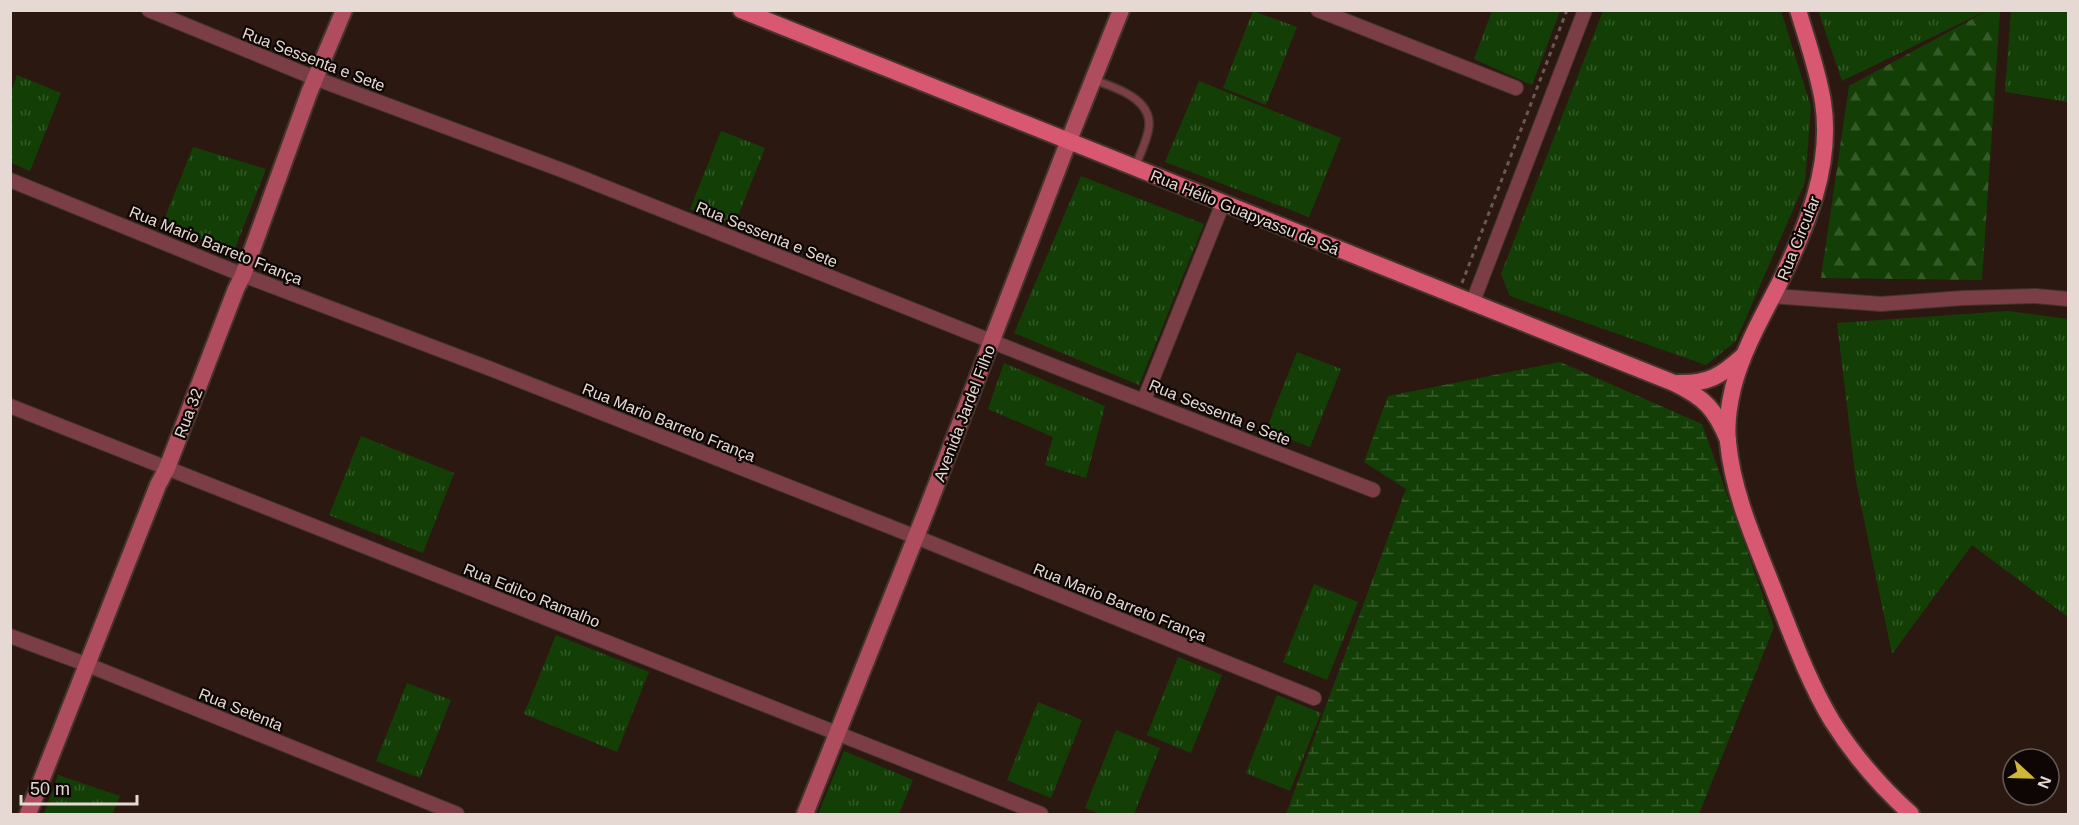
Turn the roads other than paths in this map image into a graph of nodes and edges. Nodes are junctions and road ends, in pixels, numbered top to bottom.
1 (149, 10) edge
2 (344, 10) edge
3 (741, 10) edge
4 (1121, 10) edge
5 (1318, 10) edge
6 (1585, 10) edge
7 (1797, 10) edge
8 (316, 79) junction
9 (1093, 80) junction
10 (1516, 88) dead end
11 (1069, 140) junction
12 (1135, 167) junction
13 (10, 180) edge
14 (1223, 203) junction
15 (243, 274) junction
16 (1773, 296) junction
17 (2068, 299) edge
18 (1464, 301) junction
19 (992, 340) junction
20 (1745, 354) junction
21 (1674, 383) junction
22 (1144, 400) junction
23 (10, 406) edge
24 (1728, 440) junction
25 (167, 468) junction
26 (1373, 490) dead end
27 (916, 537) junction
28 (10, 636) edge
29 (88, 665) junction
30 (1314, 698) dead end
31 (838, 734) junction
32 (28, 814) edge
33 (457, 814) edge
34 (805, 814) edge
35 (1041, 814) edge
36 (1911, 814) edge

1 - 8 street, Rua Sessenta e Sete
2 - 8 main road, Rua 32
3 - 11 main road, Rua Hélio Guapyassu de Sá
4 - 9 main road, Avenida Jardel Filho
5 - 10 street
6 - 18 street
7 - 16 main road, Rua Circular
8 - 15 main road, Rua 32
8 - 19 street, Rua Sessenta e Sete
9 - 11 main road, Avenida Jardel Filho
9 - 12 lane
11 - 12 main road, Rua Hélio Guapyassu de Sá
11 - 19 main road, Avenida Jardel Filho
12 - 14 main road, Rua Hélio Guapyassu de Sá
13 - 15 street, Rua Mario Barreto França
14 - 18 main road, Rua Hélio Guapyassu de Sá
14 - 22 street
15 - 25 main road, Rua 32
15 - 27 street, Rua Mario Barreto França
16 - 17 street
16 - 20 main road, Rua Circular
18 - 21 main road, Rua Hélio Guapyassu de Sá
19 - 22 street, Rua Sessenta e Sete
19 - 27 main road, Avenida Jardel Filho
20 - 21 main road, Rua Circular
20 - 24 main road, Rua Circular
21 - 24 main road, Rua Hélio Guapyassu de Sá
22 - 26 street, Rua Sessenta e Sete
23 - 25 street, Rua Edilco Ramalho
24 - 36 main road
25 - 29 main road, Rua 32
25 - 31 street, Rua Edilco Ramalho
27 - 30 street, Rua Mario Barreto França
27 - 31 main road, Avenida Jardel Filho
28 - 29 street, Rua Setenta
29 - 32 main road, Rua 32
29 - 33 street, Rua Setenta
31 - 34 main road, Avenida Jardel Filho
31 - 35 street, Rua Edilco Ramalho

